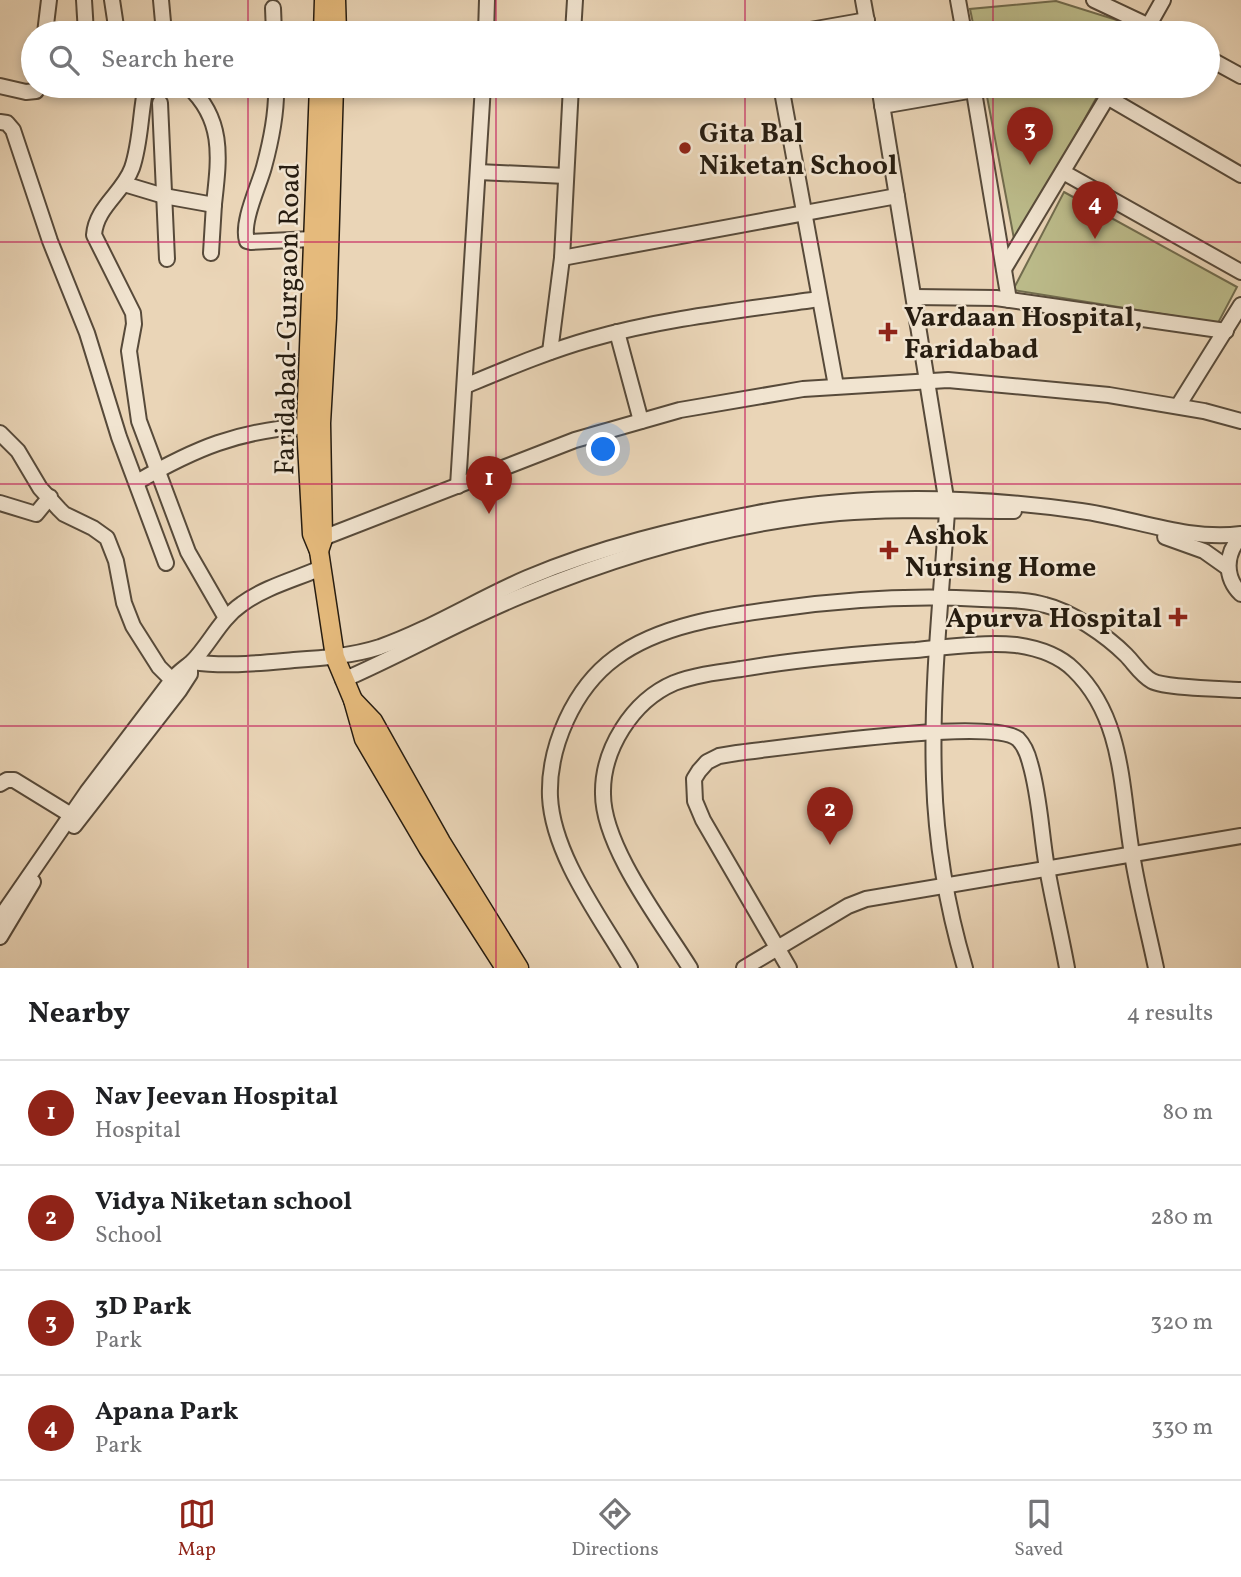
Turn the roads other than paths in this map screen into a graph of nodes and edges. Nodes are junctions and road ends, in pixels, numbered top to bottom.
1 (49, 0) edge
2 (84, 0) edge
3 (112, 0) edge
4 (161, 0) edge
5 (324, 0) edge
6 (336, 0) edge
7 (487, 0) edge
8 (575, 0) edge
9 (863, 0) edge
10 (958, 0) edge
11 (1094, 0) edge
12 (1163, 0) edge
13 (273, 8) dead end
14 (46, 21) edge
15 (85, 21) edge
16 (115, 21) edge
17 (163, 21) edge
18 (274, 21) edge
19 (323, 21) edge
20 (337, 21) edge
21 (486, 21) edge
22 (574, 21) edge
23 (867, 21) edge
24 (962, 21) edge
25 (1132, 21) edge
26 (1151, 21) edge
27 (1220, 65) edge
28 (1241, 76) edge
29 (0, 86) edge
30 (21, 90) edge
31 (144, 98) edge
32 (200, 98) edge
33 (276, 98) edge
34 (318, 98) edge
35 (334, 98) edge
36 (482, 98) edge
37 (569, 98) edge
38 (783, 98) edge
39 (881, 98) edge
40 (923, 98) edge
41 (975, 98) edge
42 (1106, 98) edge
43 (1119, 98) edge
44 (160, 103) dead end
45 (883, 106) junction
46 (0, 122) edge
47 (1063, 172) junction
48 (478, 173) junction
49 (1241, 175) edge
50 (566, 176) junction
51 (124, 184) junction
52 (164, 196) junction
53 (897, 197) junction
54 (214, 205) junction
55 (804, 214) junction
56 (312, 239) junction
57 (211, 253) dead end
58 (562, 258) junction
59 (167, 259) dead end
60 (1004, 269) junction
61 (1241, 272) edge
62 (914, 297) junction
63 (819, 299) junction
64 (1009, 300) junction
65 (1241, 305) edge
66 (1226, 331) junction
67 (617, 332) junction
68 (550, 352) junction
69 (929, 381) junction
70 (465, 386) junction
71 (836, 386) junction
72 (1178, 406) junction
73 (641, 421) junction
74 (1241, 421) edge
75 (306, 426) junction
76 (0, 433) edge
77 (158, 470) junction
78 (137, 482) junction
79 (458, 486) junction
80 (50, 497) junction
81 (0, 503) edge
82 (947, 505) junction
83 (1241, 535) edge
84 (319, 550) junction
85 (166, 563) dead end
86 (1228, 568) junction
87 (1241, 594) edge
88 (941, 596) junction
89 (226, 618) junction
90 (937, 648) junction
91 (335, 657) junction
92 (191, 663) junction
93 (172, 680) junction
94 (343, 680) junction
95 (1241, 690) edge
96 (353, 700) junction
97 (934, 732) junction
98 (0, 783) edge
99 (71, 815) junction
100 (1241, 836) edge
101 (1132, 855) junction
102 (1047, 869) junction
103 (946, 886) junction
104 (0, 918) edge
105 (0, 937) edge
106 (776, 948) junction
107 (505, 968) edge
108 (519, 968) edge
109 (630, 968) edge
110 (690, 968) edge
111 (744, 968) edge
112 (789, 968) edge
113 (965, 968) edge
114 (1067, 968) edge
115 (1156, 968) edge

1 - 14 street
2 - 15 street
3 - 16 street
4 - 17 street
5 - 19 main road
6 - 20 main road
7 - 21 street
8 - 22 street
9 - 23 street
10 - 24 street
11 - 25 street
12 - 26 street
13 - 18 street
27 - 28 street
29 - 30 street
31 - 51 street
32 - 54 street
33 - 56 street
34 - 56 main road, Faridabad-Gurgaon Road
35 - 84 main road, Faridabad-Gurgaon Road
36 - 48 street
37 - 50 street
38 - 55 street
39 - 45 street
40 - 45 street
41 - 60 street
42 - 47 street
43 - 49 street
44 - 52 street
45 - 53 street
46 - 78 street
47 - 60 street
47 - 61 street
48 - 50 street
48 - 70 street
50 - 58 street
51 - 52 street
51 - 77 street
52 - 54 street
52 - 59 street
53 - 55 street
53 - 62 street
54 - 57 street
55 - 58 street
55 - 63 street
56 - 75 main road, Faridabad-Gurgaon Road
58 - 68 street
60 - 64 street
62 - 64 street
62 - 69 street
63 - 67 street
63 - 71 street
64 - 66 street
65 - 66 street
66 - 72 street
67 - 68 street
67 - 73 street
68 - 70 street
69 - 71 street
69 - 72 street
69 - 82 street
70 - 79 street
71 - 73 street
72 - 74 street
73 - 79 street
75 - 77 street
75 - 84 main road, Faridabad-Gurgaon Road
76 - 80 street
77 - 78 street
77 - 89 street
78 - 85 street
79 - 84 street
80 - 81 street
80 - 93 street
82 - 83 street
82 - 86 street
82 - 88 street
82 - 91 street
82 - 94 street
83 - 86 street
84 - 89 street
84 - 91 main road, Faridabad-Gurgaon Road
86 - 87 street
88 - 90 street
88 - 95 street
88 - 109 street
89 - 92 street
90 - 97 street
90 - 101 street
90 - 110 street
91 - 92 street
91 - 94 main road, Faridabad-Gurgaon Road
92 - 93 street
92 - 105 street
93 - 99 street
94 - 96 main road, Faridabad-Gurgaon Road
96 - 107 main road, Faridabad-Gurgaon Road
96 - 108 main road, Faridabad-Gurgaon Road
97 - 102 street
97 - 103 street
97 - 106 street
98 - 99 street
99 - 104 street
100 - 101 street
101 - 102 street
101 - 115 street
102 - 103 street
102 - 114 street
103 - 106 street
103 - 113 street
106 - 111 street
106 - 112 street

